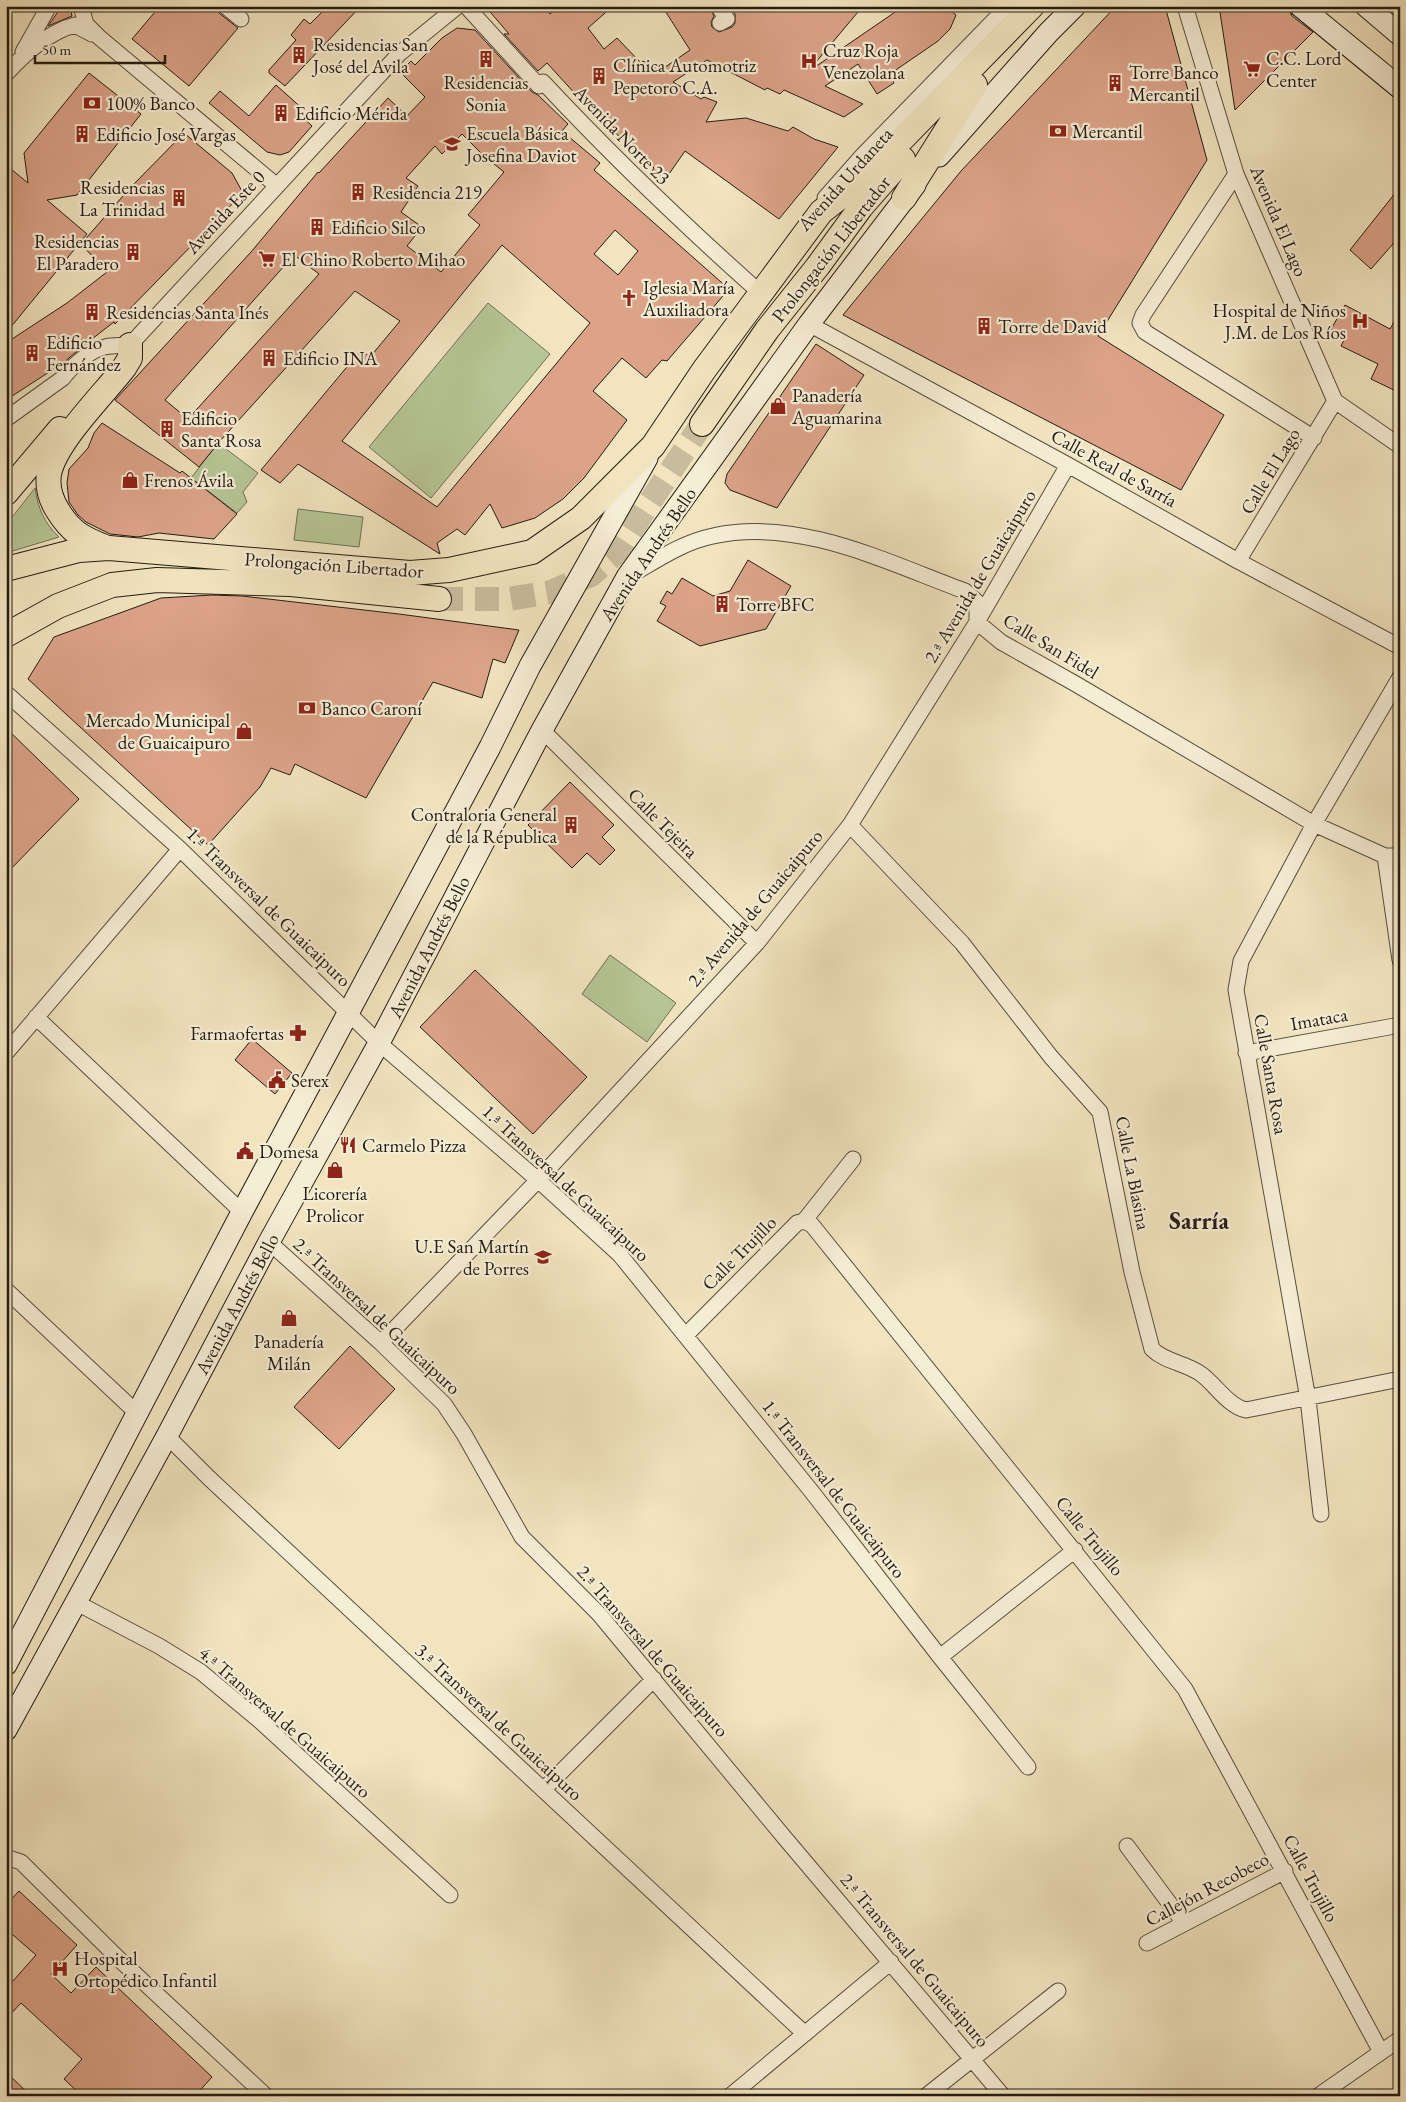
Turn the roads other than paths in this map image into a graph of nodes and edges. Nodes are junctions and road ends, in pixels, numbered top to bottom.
1 (49, 6) edge
2 (81, 6) edge
3 (226, 6) edge
4 (458, 6) edge
5 (466, 6) edge
6 (1008, 6) edge
7 (1032, 6) edge
8 (1047, 6) edge
9 (1075, 6) edge
10 (1185, 6) edge
11 (1300, 6) edge
12 (1366, 6) edge
13 (241, 19) dead end
14 (1400, 34) edge
15 (100, 38) junction
16 (17, 62) junction
17 (6, 74) edge
18 (975, 85) junction
19 (1400, 88) edge
20 (1236, 174) junction
21 (277, 186) junction
22 (904, 198) junction
23 (757, 290) junction
24 (809, 324) junction
25 (130, 346) junction
26 (704, 370) junction
27 (1335, 401) junction
28 (6, 419) edge
29 (702, 424) tunnel mouth
30 (1314, 438) junction
31 (653, 446) junction
32 (1400, 446) edge
33 (1068, 465) junction
34 (6, 492) edge
35 (109, 548) junction
36 (1238, 561) junction
37 (6, 569) edge
38 (627, 577) junction
39 (439, 599) tunnel mouth
40 (977, 622) junction
41 (6, 635) edge
42 (1400, 647) edge
43 (1400, 677) edge
44 (6, 693) edge
45 (542, 730) junction
46 (1314, 824) junction
47 (850, 825) junction
48 (180, 849) junction
49 (1392, 856) edge
50 (757, 943) junction
51 (1400, 960) edge
52 (350, 1012) junction
53 (36, 1017) junction
54 (1400, 1025) edge
55 (379, 1043) junction
56 (6, 1053) edge
57 (1246, 1053) junction
58 (853, 1159) dead end
59 (538, 1180) junction
60 (242, 1212) junction
61 (804, 1221) junction
62 (269, 1242) junction
63 (6, 1290) edge
64 (686, 1335) junction
65 (381, 1343) junction
66 (1400, 1379) edge
67 (1308, 1399) junction
68 (138, 1414) junction
69 (167, 1436) junction
70 (1321, 1514) dead end
71 (1075, 1550) junction
72 (77, 1603) junction
73 (940, 1657) junction
74 (6, 1665) edge
75 (654, 1679) junction
76 (6, 1730) edge
77 (1028, 1767) dead end
78 (543, 1790) junction
79 (1127, 1846) dead end
80 (6, 1857) edge
81 (1285, 1871) junction
82 (450, 1894) dead end
83 (1184, 1923) junction
84 (1147, 1943) dead end
85 (891, 1962) junction
86 (1058, 1991) dead end
87 (805, 2034) junction
88 (1400, 2039) edge
89 (1381, 2052) junction
90 (973, 2060) junction
91 (266, 2096) edge
92 (730, 2096) edge
93 (926, 2096) edge
94 (1003, 2096) edge
95 (1318, 2096) edge

1 - 16 street
2 - 15 street
3 - 13 street
4 - 21 street, Avenida Este 0
5 - 23 street, Avenida Norte 23
6 - 23 street, Avenida Urdaneta
7 - 26 main road, Avenida Andrés Bello
8 - 18 main road
9 - 22 street
10 - 20 street, Avenida El Lago
11 - 19 street
12 - 14 street
15 - 16 street
15 - 21 street
16 - 17 street
18 - 22 main road
18 - 29 main road, Prolongación Libertador
20 - 27 street, Avenida El Lago
20 - 30 street
21 - 25 street, Avenida Este 0
22 - 24 street, Avenida Andrés Bello
23 - 26 street, Avenida Urdaneta
24 - 33 street, Calle Real de Sarría
24 - 38 street, Avenida Andrés Bello
25 - 28 street
25 - 34 main road
25 - 35 main road
26 - 31 main road, Avenida Andrés Bello
27 - 30 street, Calle El Lago
27 - 32 street
30 - 36 street, Calle El Lago
31 - 35 main road, Prolongación Libertador
31 - 52 street, Avenida Andrés Bello
33 - 36 street, Calle Real de Sarría
33 - 40 street, 2.ª Avenida de Guaicaipuro
35 - 37 main road, Prolongación Libertador
36 - 42 street, Calle Real de Sarría
38 - 40 street, Calle San Fidel
38 - 45 street, Avenida Andrés Bello
39 - 41 main road, Prolongación Libertador
40 - 46 street, Calle San Fidel
40 - 47 street, 2.ª Avenida de Guaicaipuro
43 - 46 street, Calle Santa Rosa
44 - 48 street, 1.ª Transversal de Guaicaipuro
45 - 50 street, Calle Tejeira
45 - 55 street, Avenida Andrés Bello
46 - 49 street, Calle San Fidel
46 - 57 street, Calle Santa Rosa
47 - 50 street, 2.ª Avenida de Guaicaipuro
47 - 67 street, Calle La Blasina
48 - 52 street, 1.ª Transversal de Guaicaipuro
48 - 53 street
49 - 51 street
50 - 59 street, 2.ª Avenida de Guaicaipuro
52 - 55 street, 1.ª Transversal de Guaicaipuro
52 - 60 street, Avenida Andrés Bello
53 - 56 street
53 - 60 street
54 - 57 street, Imataca
55 - 59 street, 1.ª Transversal de Guaicaipuro
55 - 62 street, Avenida Andrés Bello
57 - 67 street, Calle Santa Rosa
58 - 61 street
59 - 64 street, 1.ª Transversal de Guaicaipuro
59 - 65 street, 2.ª Avenida de Guaicaipuro
60 - 68 street, Avenida Andrés Bello
61 - 64 street, Calle Trujillo
61 - 71 street, Calle Trujillo
62 - 65 street, 2.ª Transversal de Guaicaipuro
62 - 69 street, Avenida Andrés Bello
63 - 68 street
64 - 73 street, 1.ª Transversal de Guaicaipuro
65 - 75 street, 2.ª Transversal de Guaicaipuro
66 - 67 street, Calle La Blasina
67 - 70 street, Calle Santa Rosa
68 - 74 street, Avenida Andrés Bello
69 - 72 street, Avenida Andrés Bello
69 - 78 street, 3.ª Transversal de Guaicaipuro
71 - 73 street
71 - 81 street, Calle Trujillo
72 - 76 street, Avenida Andrés Bello
72 - 82 street, 4.ª Transversal de Guaicaipuro
73 - 77 street, 1.ª Transversal de Guaicaipuro
75 - 78 street
75 - 85 street, 2.ª Transversal de Guaicaipuro
78 - 87 street, 3.ª Transversal de Guaicaipuro
79 - 83 street
80 - 91 street
81 - 83 street, Callejón Recobeco
81 - 89 street, Calle Trujillo
83 - 84 street, Callejón Recobeco
85 - 87 street
85 - 90 street, 2.ª Transversal de Guaicaipuro
86 - 90 street
87 - 92 street
88 - 89 street
89 - 95 street
90 - 93 street
90 - 94 street, 2.ª Transversal de Guaicaipuro

